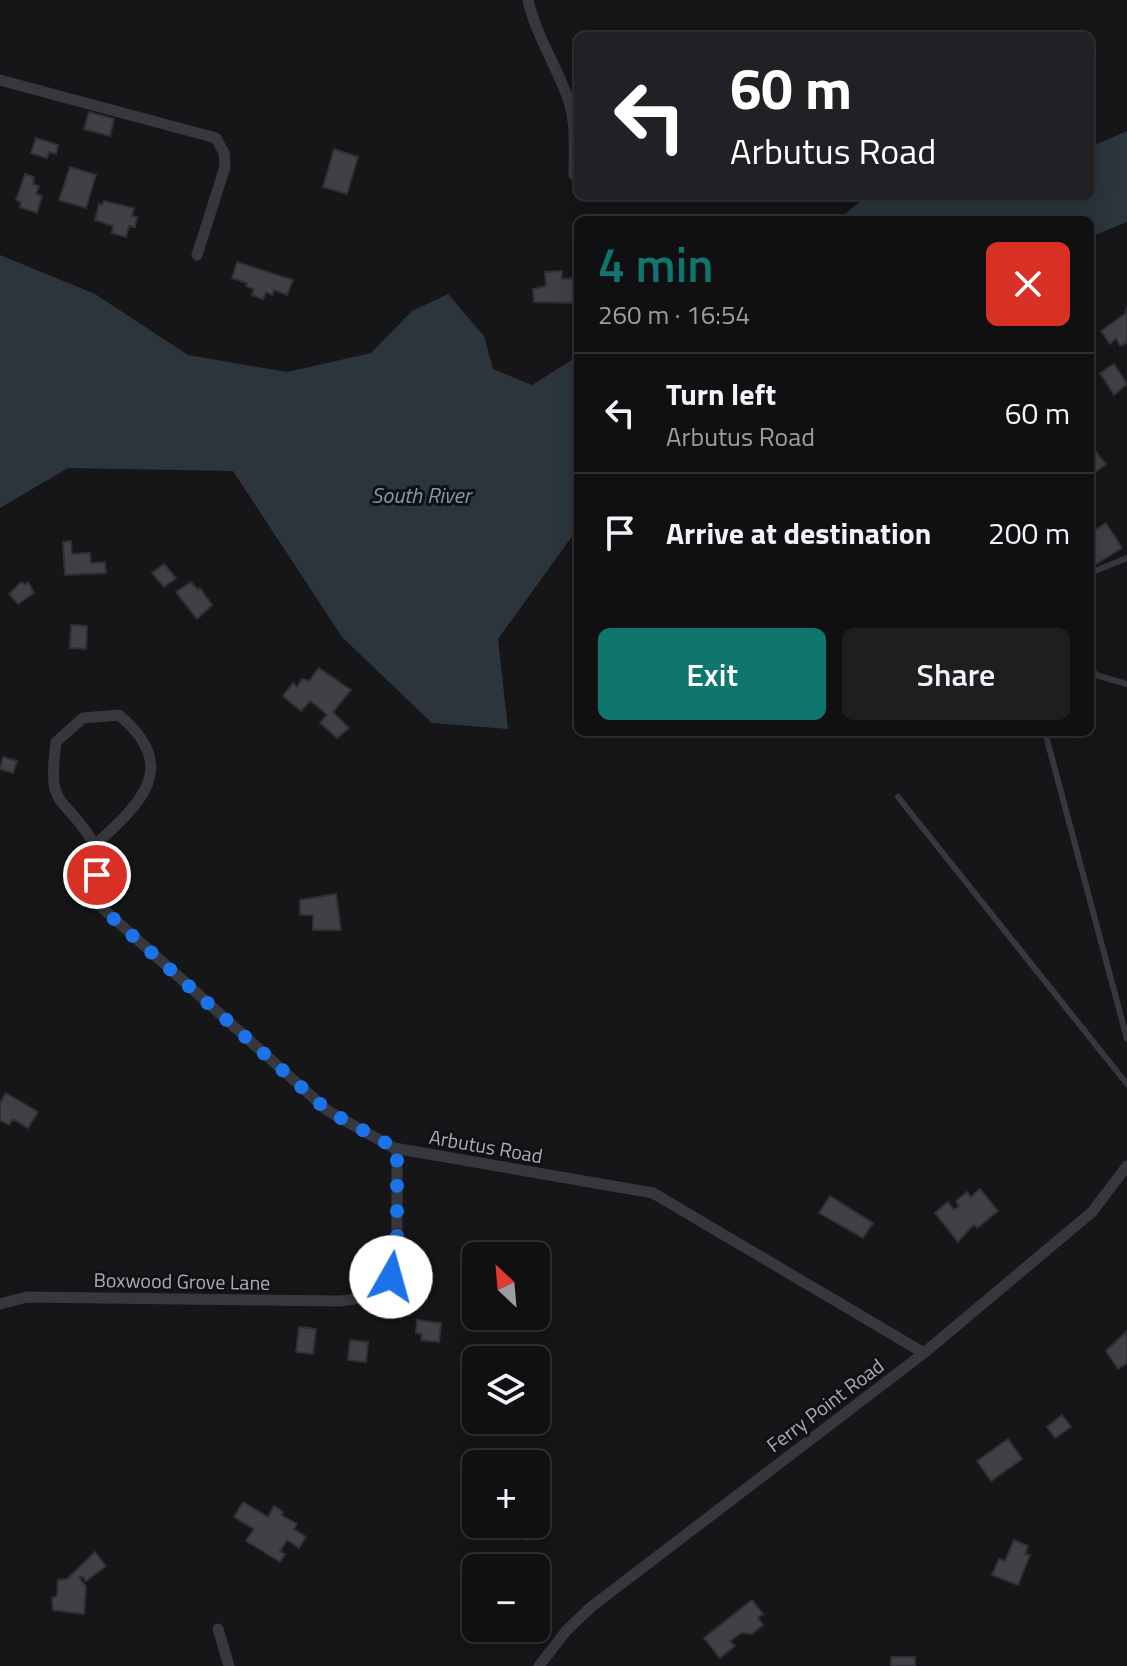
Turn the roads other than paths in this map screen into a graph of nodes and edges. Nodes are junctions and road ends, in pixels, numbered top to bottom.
1 (528, 0) edge
2 (0, 80) edge
3 (574, 175) dead end
4 (197, 255) dead end
5 (1127, 558) edge
6 (1094, 571) edge
7 (1094, 672) edge
8 (1127, 684) edge
9 (1046, 736) edge
10 (898, 797) dead end
11 (95, 845) junction
12 (1127, 1039) edge
13 (1127, 1084) edge
14 (397, 1149) junction
15 (1127, 1166) edge
16 (0, 1304) edge
17 (924, 1353) junction
18 (218, 1629) dead end
19 (229, 1666) edge
20 (539, 1666) edge

1 - 3 street
2 - 4 street
5 - 6 lane
7 - 8 lane
9 - 12 lane
10 - 13 lane
11 - 11 street
11 - 14 street, Arbutus Road
14 - 16 street, Boxwood Grove Lane
14 - 17 street, Arbutus Road
15 - 17 street, Ferry Point Road
17 - 20 street, Ferry Point Road
18 - 19 street

